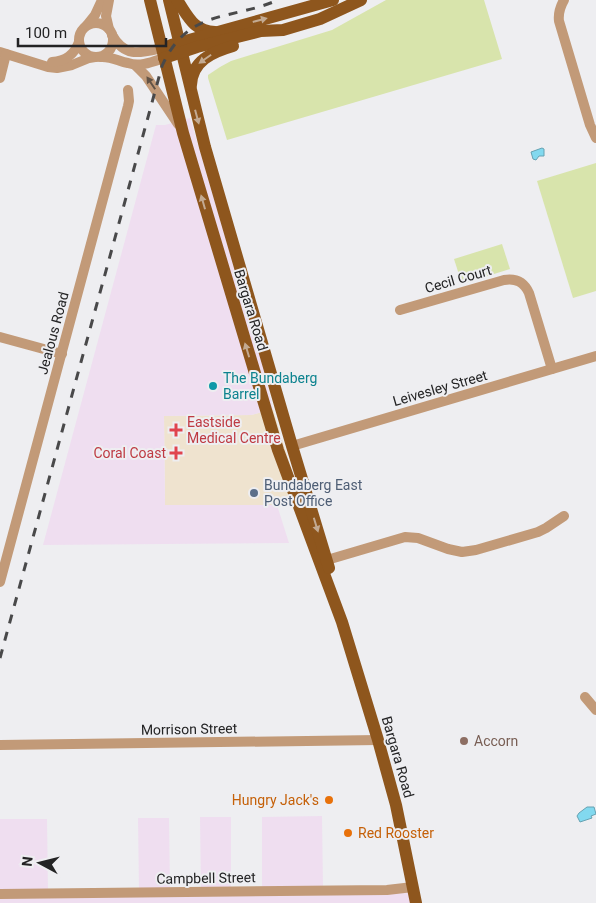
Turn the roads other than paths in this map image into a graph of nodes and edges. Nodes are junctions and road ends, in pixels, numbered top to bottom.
1 (102, 0) edge
2 (109, 0) edge
3 (150, 0) edge
4 (169, 0) edge
5 (177, 0) edge
6 (334, 0) edge
7 (361, 0) edge
8 (559, 2) edge
9 (87, 25) junction
10 (283, 30) junction
11 (110, 32) junction
12 (219, 32) junction
13 (79, 42) junction
14 (180, 47) junction
15 (3, 53) edge
16 (163, 53) junction
17 (97, 57) junction
18 (34, 62) junction
19 (135, 65) junction
20 (0, 78) edge
21 (128, 90) dead end
22 (191, 91) junction
23 (183, 134) junction
24 (596, 138) edge
25 (400, 310) dead end
26 (0, 337) edge
27 (62, 354) junction
28 (596, 356) edge
29 (552, 369) junction
30 (292, 446) junction
31 (278, 450) junction
32 (564, 516) dead end
33 (323, 561) junction
34 (0, 582) edge
35 (585, 697) dead end
36 (596, 710) edge
37 (378, 740) junction
38 (0, 745) edge
39 (413, 887) junction
40 (0, 894) edge
41 (416, 903) edge

1 - 9 street
2 - 11 street
3 - 16 main road, Bargara Road
4 - 14 main road, Bargara Road
5 - 12 main road
12 -> 6 main road
7 - 10 main road
8 - 24 street
9 - 11 street
9 - 13 street
10 - 14 main road
10 -> 22 main road
11 - 16 street
11 - 17 street
12 - 14 main road
13 - 17 street
13 - 18 street
14 - 16 main road
14 - 22 main road, Bargara Road
15 - 18 street
15 - 20 street
16 - 19 street
16 - 23 main road, Bargara Road
17 - 18 street
17 - 19 street
23 -> 19 street
21 - 27 street, Jealous Road
22 -> 30 main road, Bargara Road
31 -> 23 main road, Bargara Road
25 - 29 street, Cecil Court
26 - 27 street
27 - 34 street, Jealous Road
28 - 29 street, Leivesley Street
29 - 30 street, Leivesley Street
30 - 31 main road
30 -> 33 main road, Bargara Road
31 - 33 main road, Bargara Road
32 - 33 street
33 - 37 main road, Bargara Road
35 - 36 street
37 - 38 street, Morrison Street
37 - 39 main road, Bargara Road
39 - 40 street, Campbell Street
39 - 41 main road, Bargara Road

